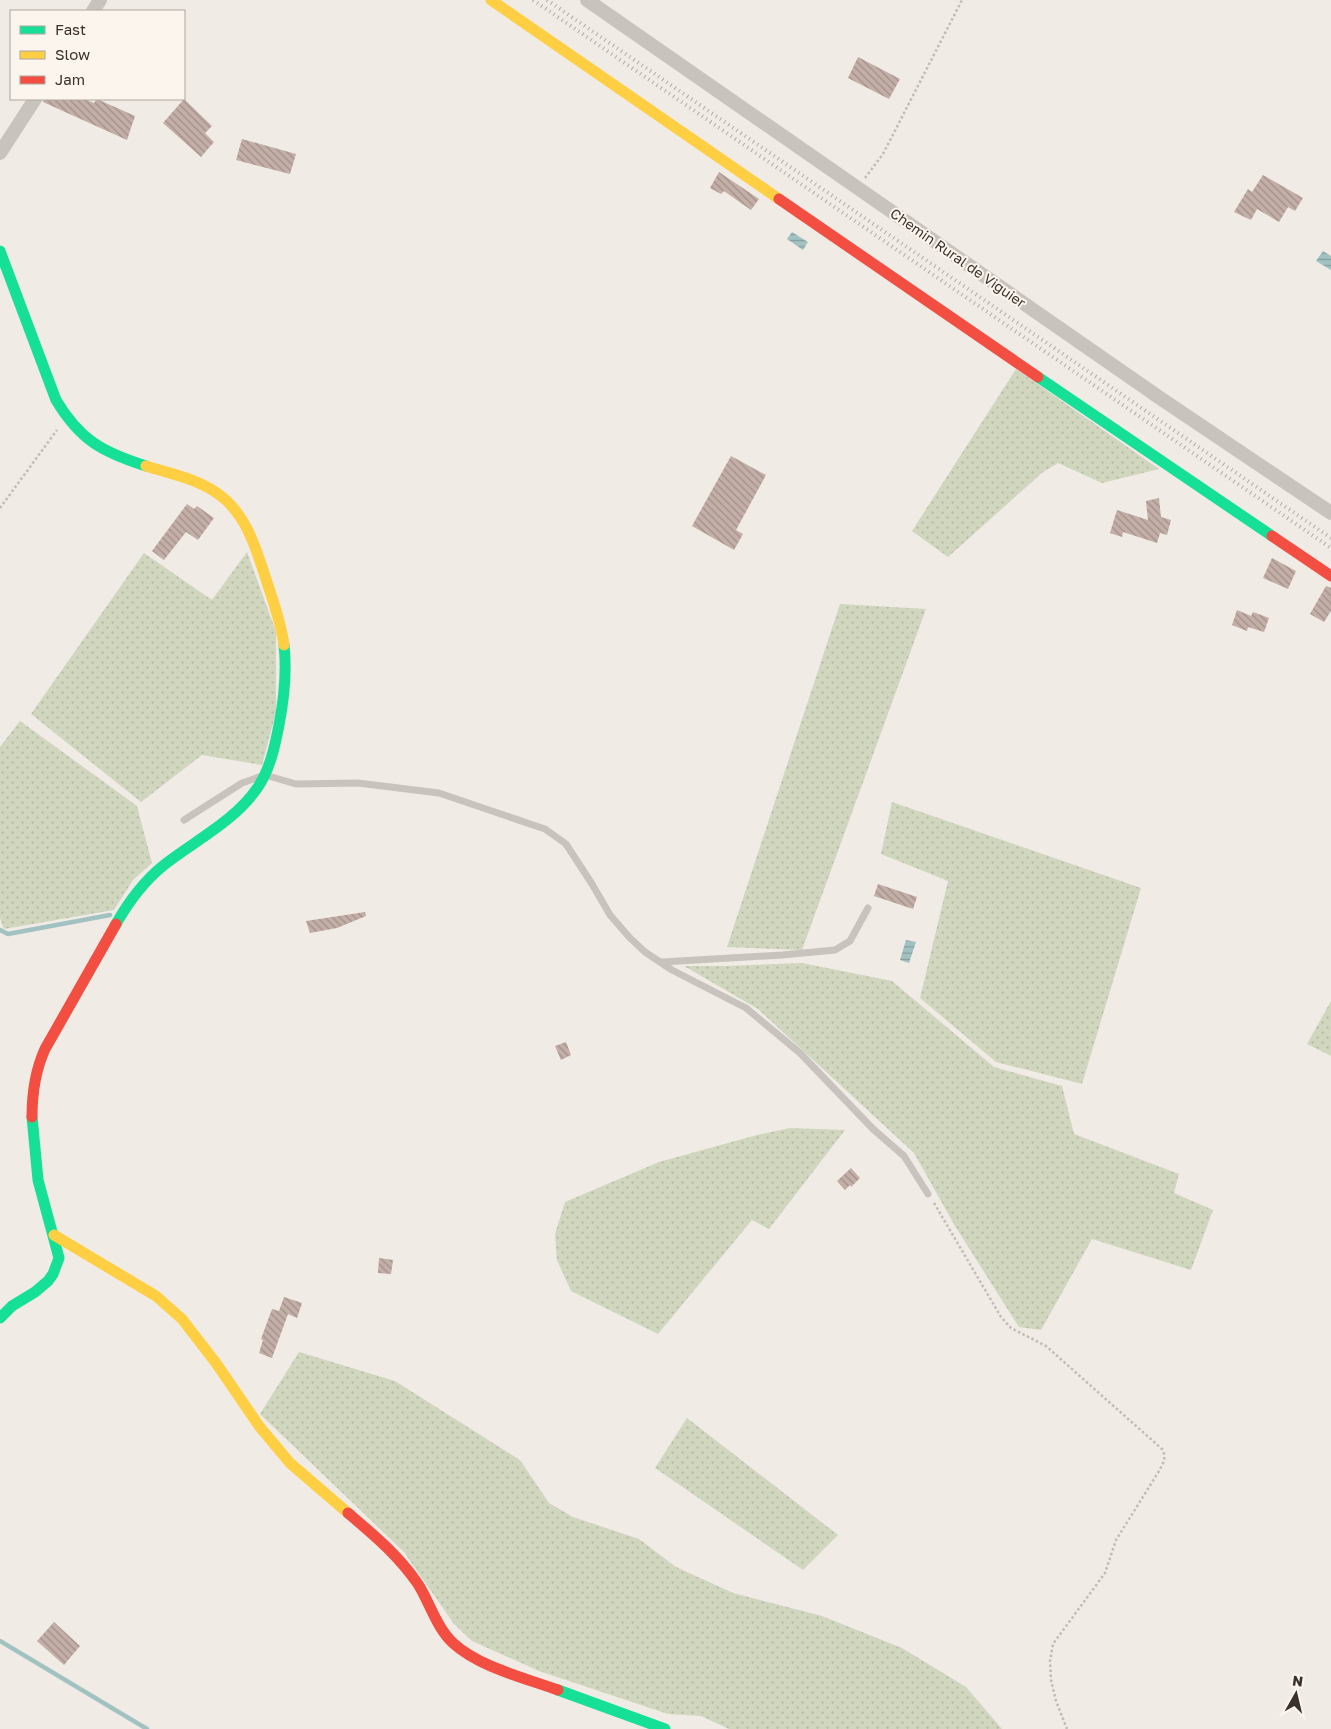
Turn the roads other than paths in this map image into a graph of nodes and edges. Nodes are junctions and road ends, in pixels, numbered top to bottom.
1 (491, 0) edge
2 (587, 0) edge
3 (34, 100) edge
4 (0, 152) edge
5 (0, 251) edge
6 (1331, 513) edge
7 (1331, 576) edge
8 (265, 775) junction
9 (184, 820) dead end
10 (868, 908) dead end
11 (662, 962) junction
12 (928, 1194) road end
13 (54, 1235) junction
14 (0, 1318) edge
15 (665, 1729) edge

1 - 7 street
2 - 6 street, Chemin Rural de Viguier
3 - 4 street
5 - 8 street
8 - 9 lane
8 - 11 lane
8 - 13 street
10 - 11 lane
11 - 12 lane
13 - 14 street
13 - 15 street

